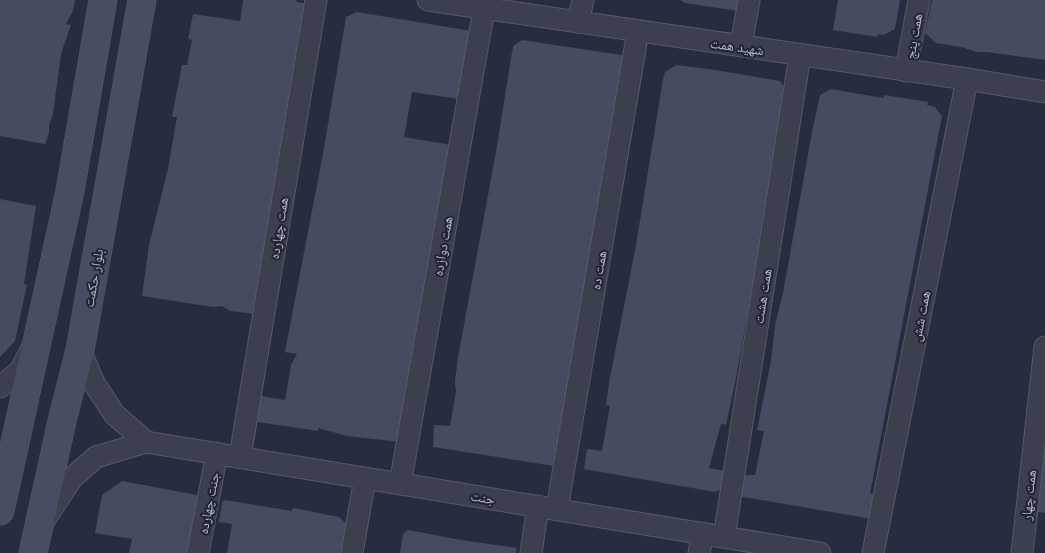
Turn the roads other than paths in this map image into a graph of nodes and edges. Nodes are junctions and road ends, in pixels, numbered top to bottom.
1 (103, 0) edge
2 (142, 0) edge
3 (316, 0) edge
4 (428, 0) edge
5 (583, 0) edge
6 (749, 0) edge
7 (919, 0) edge
8 (484, 9) junction
9 (578, 22) junction
10 (638, 31) junction
11 (741, 46) junction
12 (800, 55) junction
13 (906, 71) junction
14 (967, 79) junction
15 (1045, 92) edge
16 (38, 337) junction
17 (1045, 347) edge
18 (80, 350) junction
19 (0, 387) edge
20 (146, 442) junction
21 (217, 453) junction
22 (240, 457) junction
23 (4, 459) edge
24 (365, 478) junction
25 (400, 484) junction
26 (548, 508) junction
27 (0, 511) edge
28 (40, 527) junction
29 (724, 537) junction
30 (701, 543) edge
31 (785, 550) edge
32 (33, 553) edge
33 (198, 553) edge
34 (352, 553) edge
35 (531, 553) edge
36 (820, 553) edge
37 (873, 553) edge
38 (1022, 553) edge

1 - 16 street
2 - 18 street, بلوار حکمت
3 - 22 street, همت چهارده
4 - 8 street, شهید همت
5 - 9 street
6 - 11 street
7 - 13 street, همت پنج
8 - 9 street, شهید همت
8 - 25 street, همت دوازده
9 - 10 street, شهید همت
10 - 11 street, شهید همت
10 - 26 street, همت ده
11 - 12 street, شهید همت
12 - 13 street, شهید همت
12 - 29 street, همت هشت
13 - 14 street, شهید همت
14 - 15 street, شهید همت
14 - 37 street, همت شش
16 - 19 street
16 - 23 street
17 - 38 street, همت چهار
18 - 20 street
18 - 28 street, بلوار حکمت
20 - 21 street, جنت
20 - 28 street
21 - 22 street, جنت
21 - 33 street, جنت چهارده
22 - 24 street, جنت
23 - 27 street
24 - 25 street, جنت
24 - 34 street
25 - 26 street, جنت
26 - 30 street, جنت
26 - 35 street, همت ده
28 - 32 street, بلوار حکمت
29 - 30 street, جنت
29 - 31 street, جنت
31 - 36 street, جنت

